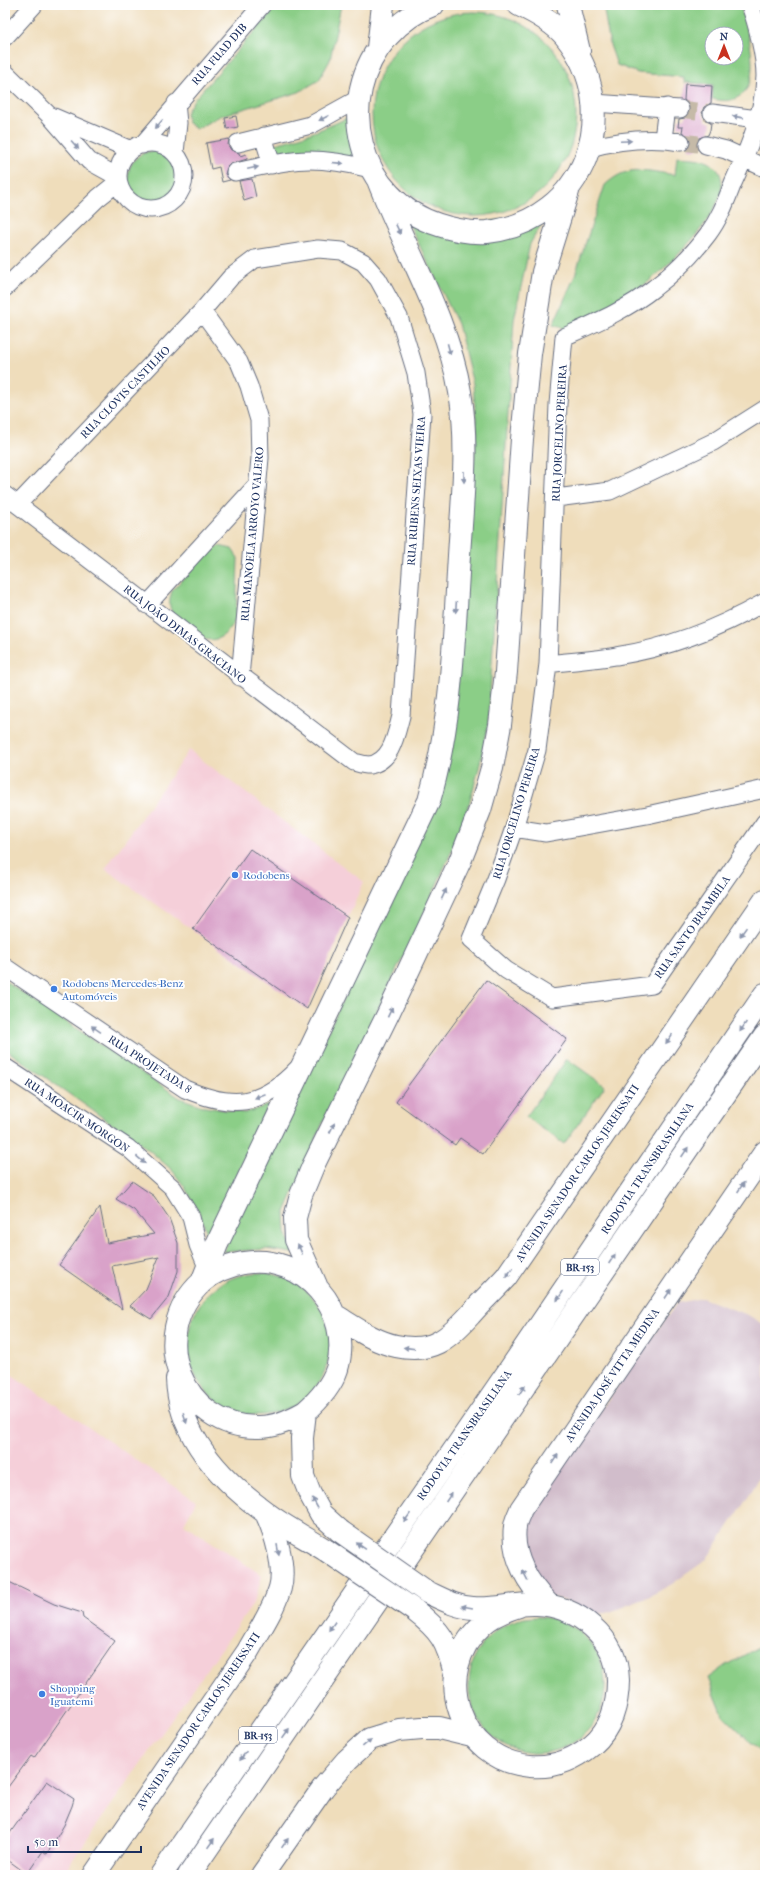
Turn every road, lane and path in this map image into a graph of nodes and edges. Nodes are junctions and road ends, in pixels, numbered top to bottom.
1 (34, 5) edge
2 (262, 5) edge
3 (383, 5) edge
4 (434, 5) edge
5 (519, 5) edge
6 (568, 5) edge
7 (750, 5) edge
8 (5, 37) edge
9 (378, 48) junction
10 (582, 60) junction
11 (5, 72) edge
12 (358, 100) junction
13 (176, 103) junction
14 (594, 103) junction
15 (712, 113) tunnel mouth
16 (49, 115) junction
17 (761, 120) edge
18 (263, 136) junction
19 (663, 139) junction
20 (681, 142) tunnel mouth
21 (238, 143) dead end
22 (706, 145) tunnel mouth
23 (136, 147) junction
24 (590, 148) junction
25 (175, 153) junction
26 (745, 158) junction
27 (272, 164) junction
28 (765, 168) edge
29 (235, 172) dead end
30 (374, 175) junction
31 (120, 185) junction
32 (569, 188) junction
33 (230, 277) joint
34 (5, 288) edge
35 (202, 311) junction
36 (765, 409) edge
37 (256, 486) junction
38 (556, 498) junction
39 (11, 500) edge
40 (765, 602) edge
41 (147, 605) junction
42 (548, 664) junction
43 (240, 677) junction
44 (369, 765) joint
45 (765, 789) edge
46 (765, 822) edge
47 (514, 828) junction
48 (765, 900) edge
49 (471, 938) joint
50 (5, 967) edge
51 (765, 994) edge
52 (765, 1036) edge
53 (302, 1064) junction
54 (5, 1067) edge
55 (765, 1152) edge
56 (205, 1274) junction
57 (316, 1285) junction
58 (336, 1316) junction
59 (177, 1366) junction
60 (305, 1412) junction
61 (266, 1513) junction
62 (549, 1605) junction
63 (520, 1606) junction
64 (456, 1674) junction
65 (472, 1736) junction
66 (94, 1875) edge
67 (161, 1875) edge
68 (189, 1875) edge
69 (262, 1875) edge

1 - 8 street
2 - 13 street, RUA FUAD DIB
3 - 9 main road
4 - 9 main road
5 - 10 main road
6 - 10 main road
7 - 17 street, RUA JORCELINO PEREIRA
9 - 12 main road
10 - 14 main road
11 - 16 street
12 -> 18 street
12 - 30 main road
13 -> 23 street, RUA FUAD DIB
13 - 25 street
14 - 19 street
14 - 24 main road
17 -> 15 street
16 - 23 street
16 -> 31 street
17 - 26 street, RUA JORCELINO PEREIRA
18 - 21 street
18 - 27 street
19 - 20 street
24 -> 19 street
22 - 26 street
23 - 25 street
23 - 31 street
24 - 32 main road
25 - 31 street
26 - 28 street
26 - 38 street, RUA JORCELINO PEREIRA
29 -> 27 street
27 -> 30 street
30 - 32 main road
30 -> 53 main road
31 - 34 street
57 -> 32 main road
33 - 35 street, RUA CLOVIS CASTILHO
33 - 44 street, RUA RUBENS SEIXAS VIEIRA
35 - 37 street, RUA MANOELA ARROYO VALERO
35 - 39 street, RUA CLOVIS CASTILHO
36 - 38 street
37 - 41 street
37 - 43 street, RUA MANOELA ARROYO VALERO
38 - 42 street, RUA JORCELINO PEREIRA
39 - 41 street, RUA JOÃO DIMAS GRACIANO
40 - 42 street
41 - 43 street, RUA JOÃO DIMAS GRACIANO
42 - 47 street, RUA JORCELINO PEREIRA
43 - 44 street, RUA JOÃO DIMAS GRACIANO
45 - 47 street
46 - 49 street, RUA SANTO BRAMBILA
47 - 49 street, RUA JORCELINO PEREIRA
48 -> 58 main road, AVENIDA SENADOR CARLOS JEREISSATI
53 -> 50 street, RUA PROJETADA 8
51 -> 67 main road, RODOVIA TRANSBRASILIANA / BR-153
68 -> 52 main road, RODOVIA TRANSBRASILIANA / BR-153
53 - 56 main road
54 -> 56 street, RUA MOACIR MORGON
62 -> 55 main road, AVENIDA JOSÉ VITTA MEDINA
56 - 57 main road
56 - 59 main road
57 - 58 main road
58 - 60 main road
59 - 60 main road
59 -> 61 main road
63 -> 60 main road, bridge
61 - 64 main road, bridge
61 -> 66 main road, AVENIDA SENADOR CARLOS JEREISSATI
62 - 63 main road
62 - 65 main road
63 - 64 main road
64 - 65 main road
69 -> 65 main road

